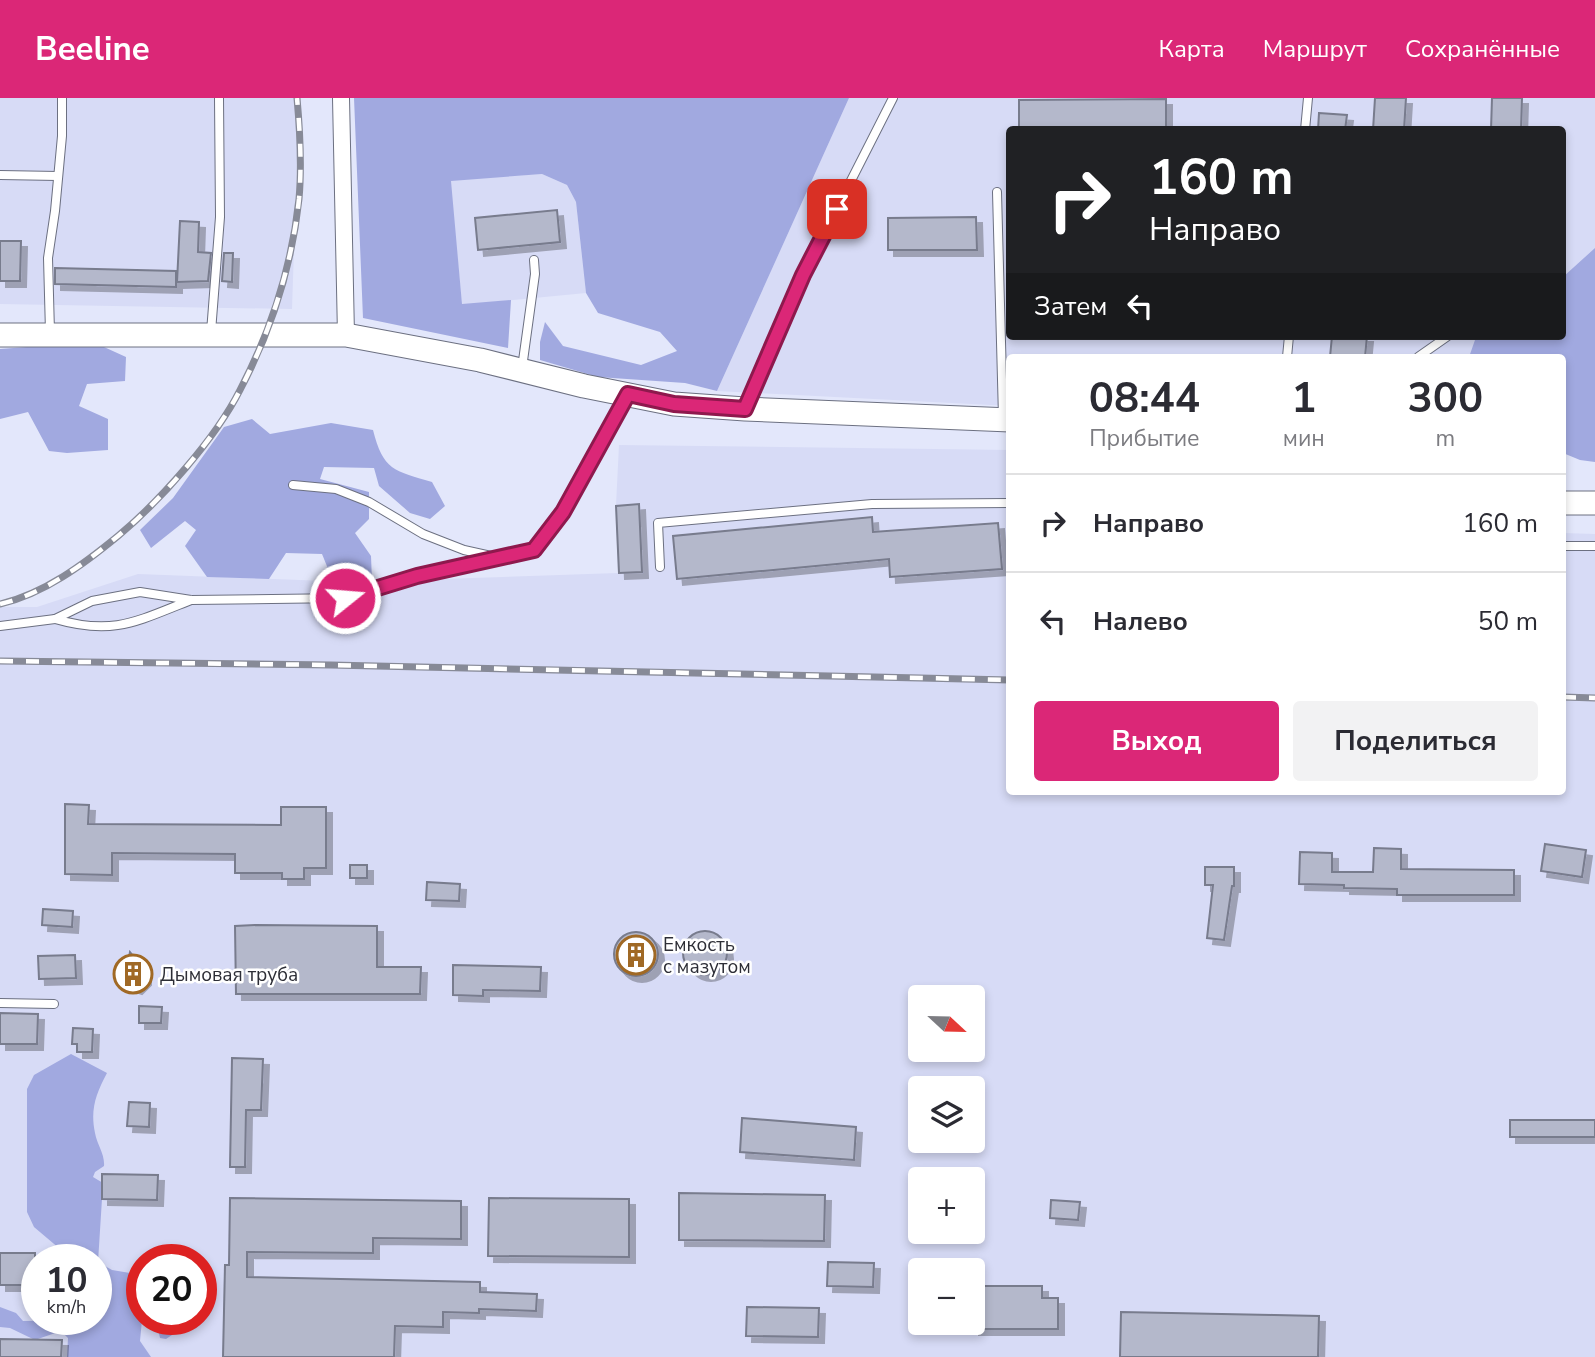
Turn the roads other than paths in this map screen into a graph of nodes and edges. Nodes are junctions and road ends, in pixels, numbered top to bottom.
1 (62, 98) edge
2 (219, 98) edge
3 (341, 98) edge
4 (893, 98) edge
5 (1308, 98) edge
6 (1305, 126) edge
7 (0, 175) edge
8 (58, 176) junction
9 (998, 192) dead end
10 (534, 260) dead end
11 (0, 335) edge
12 (50, 335) junction
13 (211, 335) junction
14 (346, 335) junction
15 (1442, 340) edge
16 (1422, 354) edge
17 (522, 370) junction
18 (628, 394) junction
19 (1006, 395) edge
20 (745, 409) junction
21 (1006, 420) edge
22 (293, 485) dead end
23 (1006, 503) edge
24 (1566, 503) edge
25 (1595, 503) edge
26 (1566, 546) edge
27 (1595, 546) edge
28 (500, 558) junction
29 (660, 567) dead end
30 (191, 600) junction
31 (55, 619) junction
32 (0, 626) edge
33 (0, 1003) edge
34 (54, 1004) dead end

1 - 8 lane
2 - 13 lane
3 - 14 street
4 - 20 lane
5 - 6 lane
7 - 8 lane
8 - 12 lane
9 - 19 lane
10 - 17 lane
11 - 12 street
12 - 13 street
13 - 14 street
14 - 17 street
15 - 16 lane
17 - 18 street
18 - 20 street
18 - 28 lane
20 - 21 street
22 - 28 lane
23 - 29 lane
24 - 25 street
26 - 27 lane
28 - 30 lane
30 - 31 lane
30 - 31 lane
31 - 32 lane
33 - 34 lane

